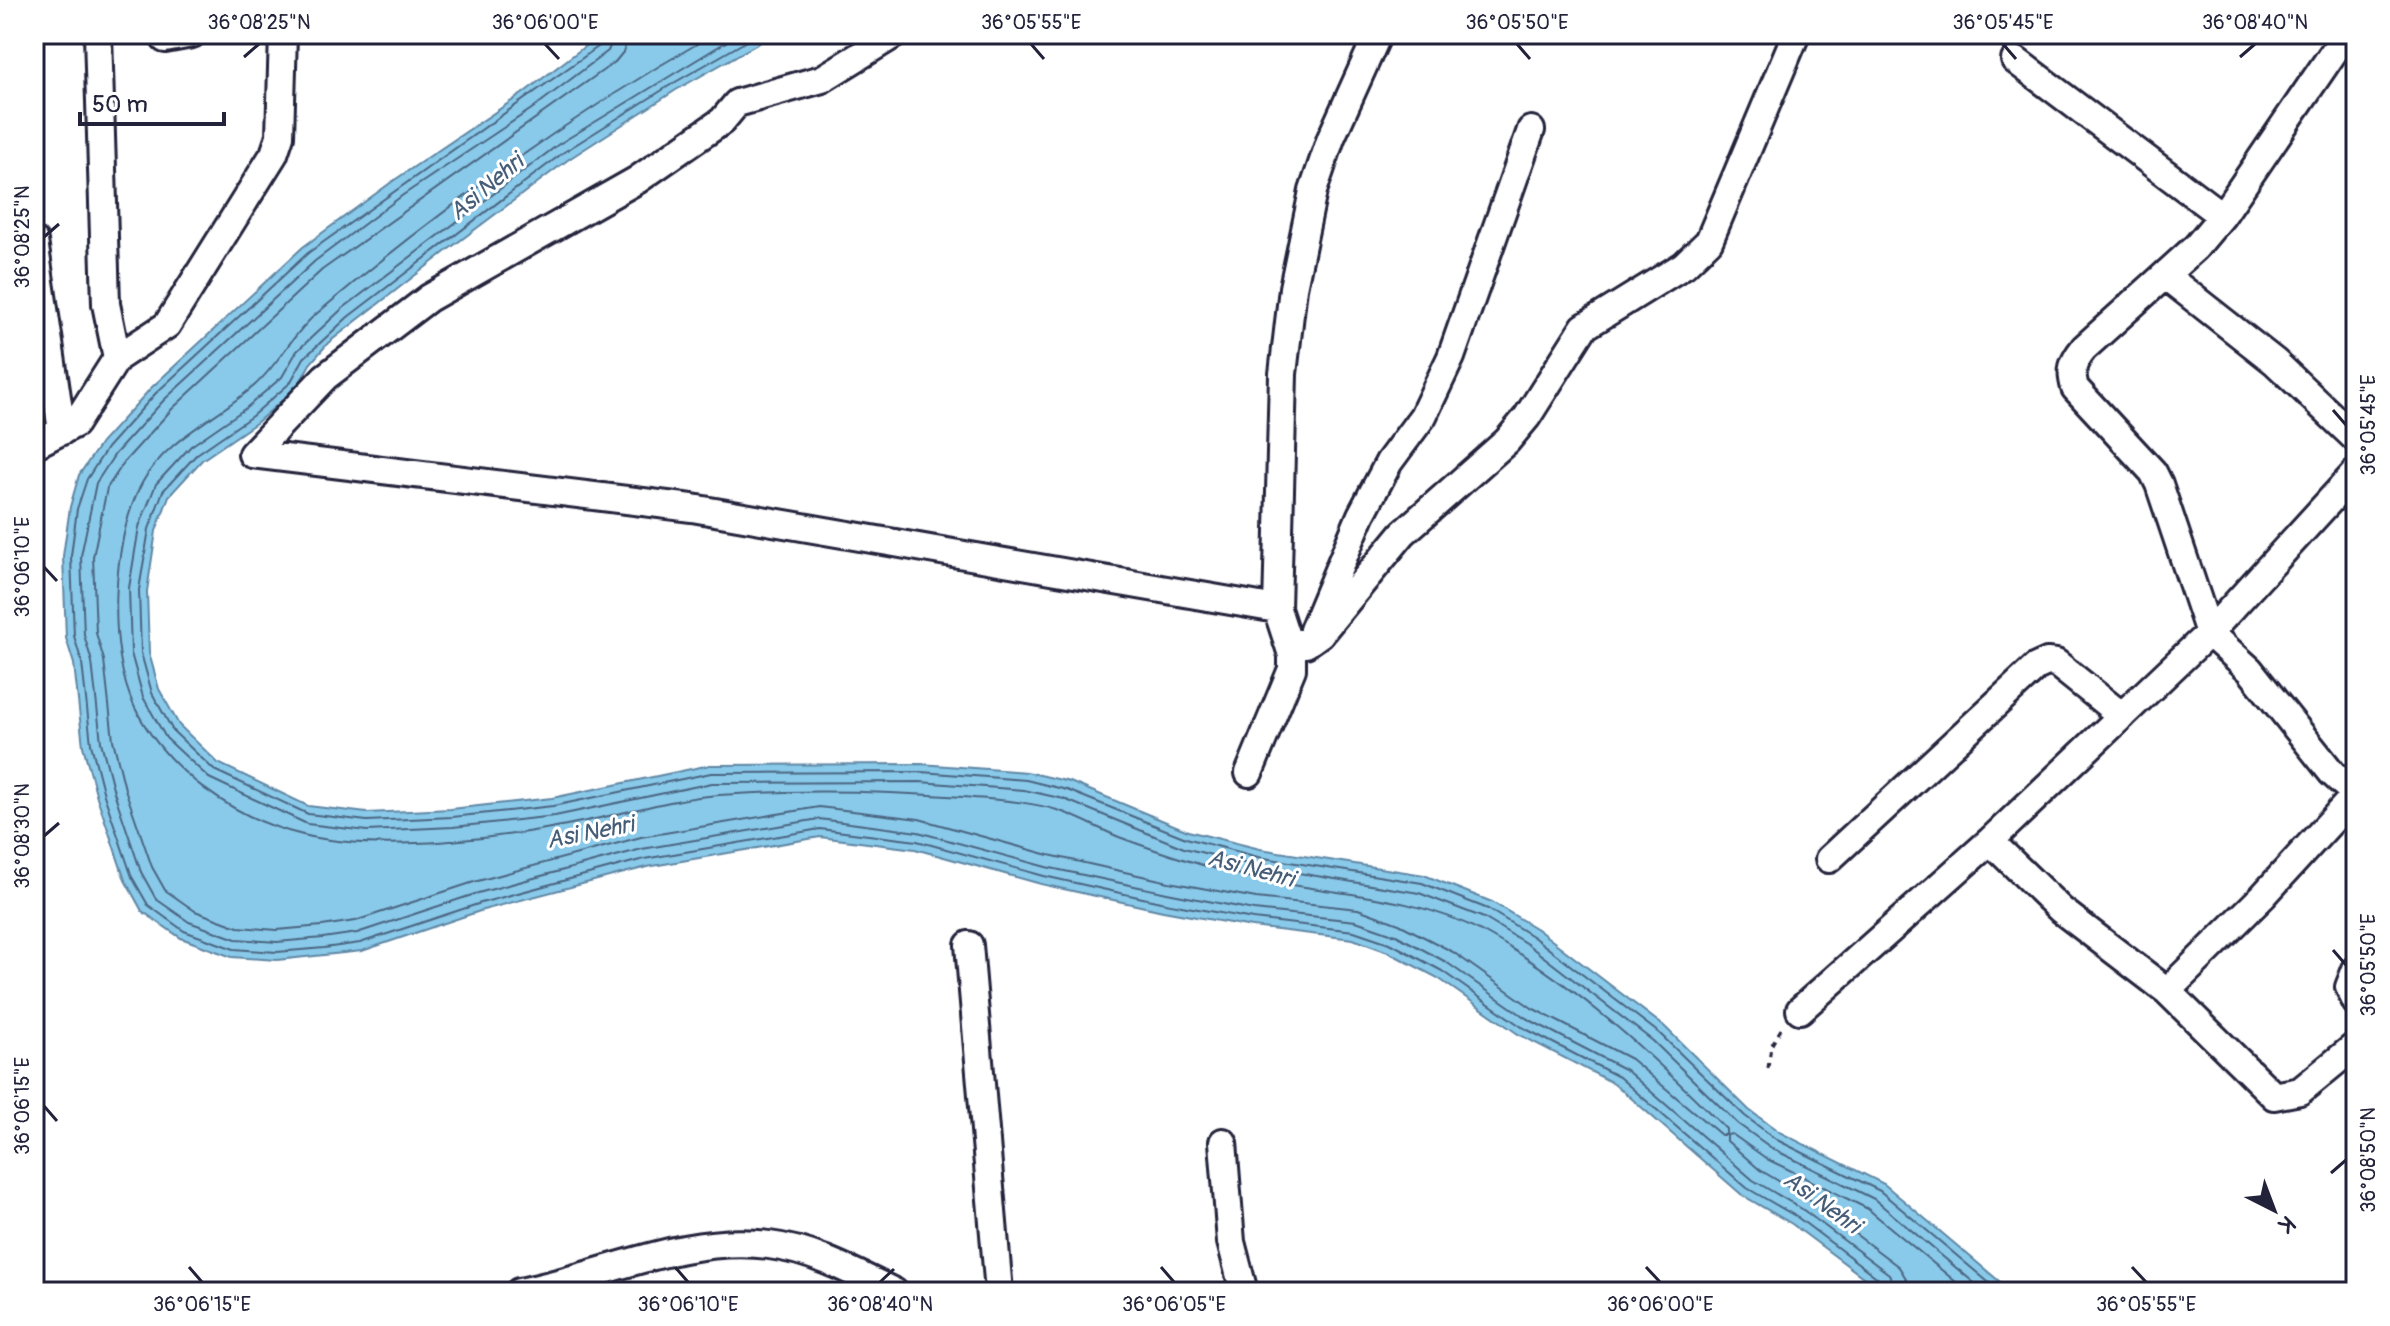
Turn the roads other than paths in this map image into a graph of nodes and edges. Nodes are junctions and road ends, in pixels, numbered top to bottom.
1 (98, 34) edge
2 (192, 34) edge
3 (283, 34) edge
4 (895, 34) edge
5 (1378, 34) edge
6 (1796, 34) edge
7 (2346, 34) edge
8 (165, 39) dead end
9 (2015, 60) dead end
10 (1531, 130) dead end
11 (2222, 216) junction
12 (34, 241) edge
13 (2167, 277) junction
14 (117, 358) junction
15 (62, 431) junction
16 (2356, 439) edge
17 (34, 445) edge
18 (2356, 472) edge
19 (1277, 609) junction
20 (2209, 633) junction
21 (1297, 642) junction
22 (2122, 716) junction
23 (1249, 773) dead end
24 (2356, 794) edge
25 (1990, 841) junction
26 (1829, 859) dead end
27 (969, 945) dead end
28 (2356, 969) edge
29 (2167, 991) junction
30 (2356, 1002) edge
31 (1800, 1010) road end
32 (2356, 1045) edge
33 (1223, 1142) dead end
34 (519, 1292) edge
35 (894, 1292) edge
36 (999, 1292) edge
37 (1244, 1292) edge

1 - 14 street
2 - 8 street
3 - 14 street
4 - 19 street
5 - 19 street
6 - 21 street
7 - 11 street
9 - 11 street
10 - 21 street
11 - 13 street
12 - 15 street
13 - 16 street
13 - 20 street
14 - 15 street
15 - 17 street
18 - 20 street
19 - 21 street
20 - 22 street
20 - 24 street
21 - 23 street
22 - 25 street
22 - 26 street
24 - 29 street
25 - 29 street
25 - 31 street
27 - 36 street
28 - 30 street
29 - 32 street
33 - 37 street
34 - 35 street

